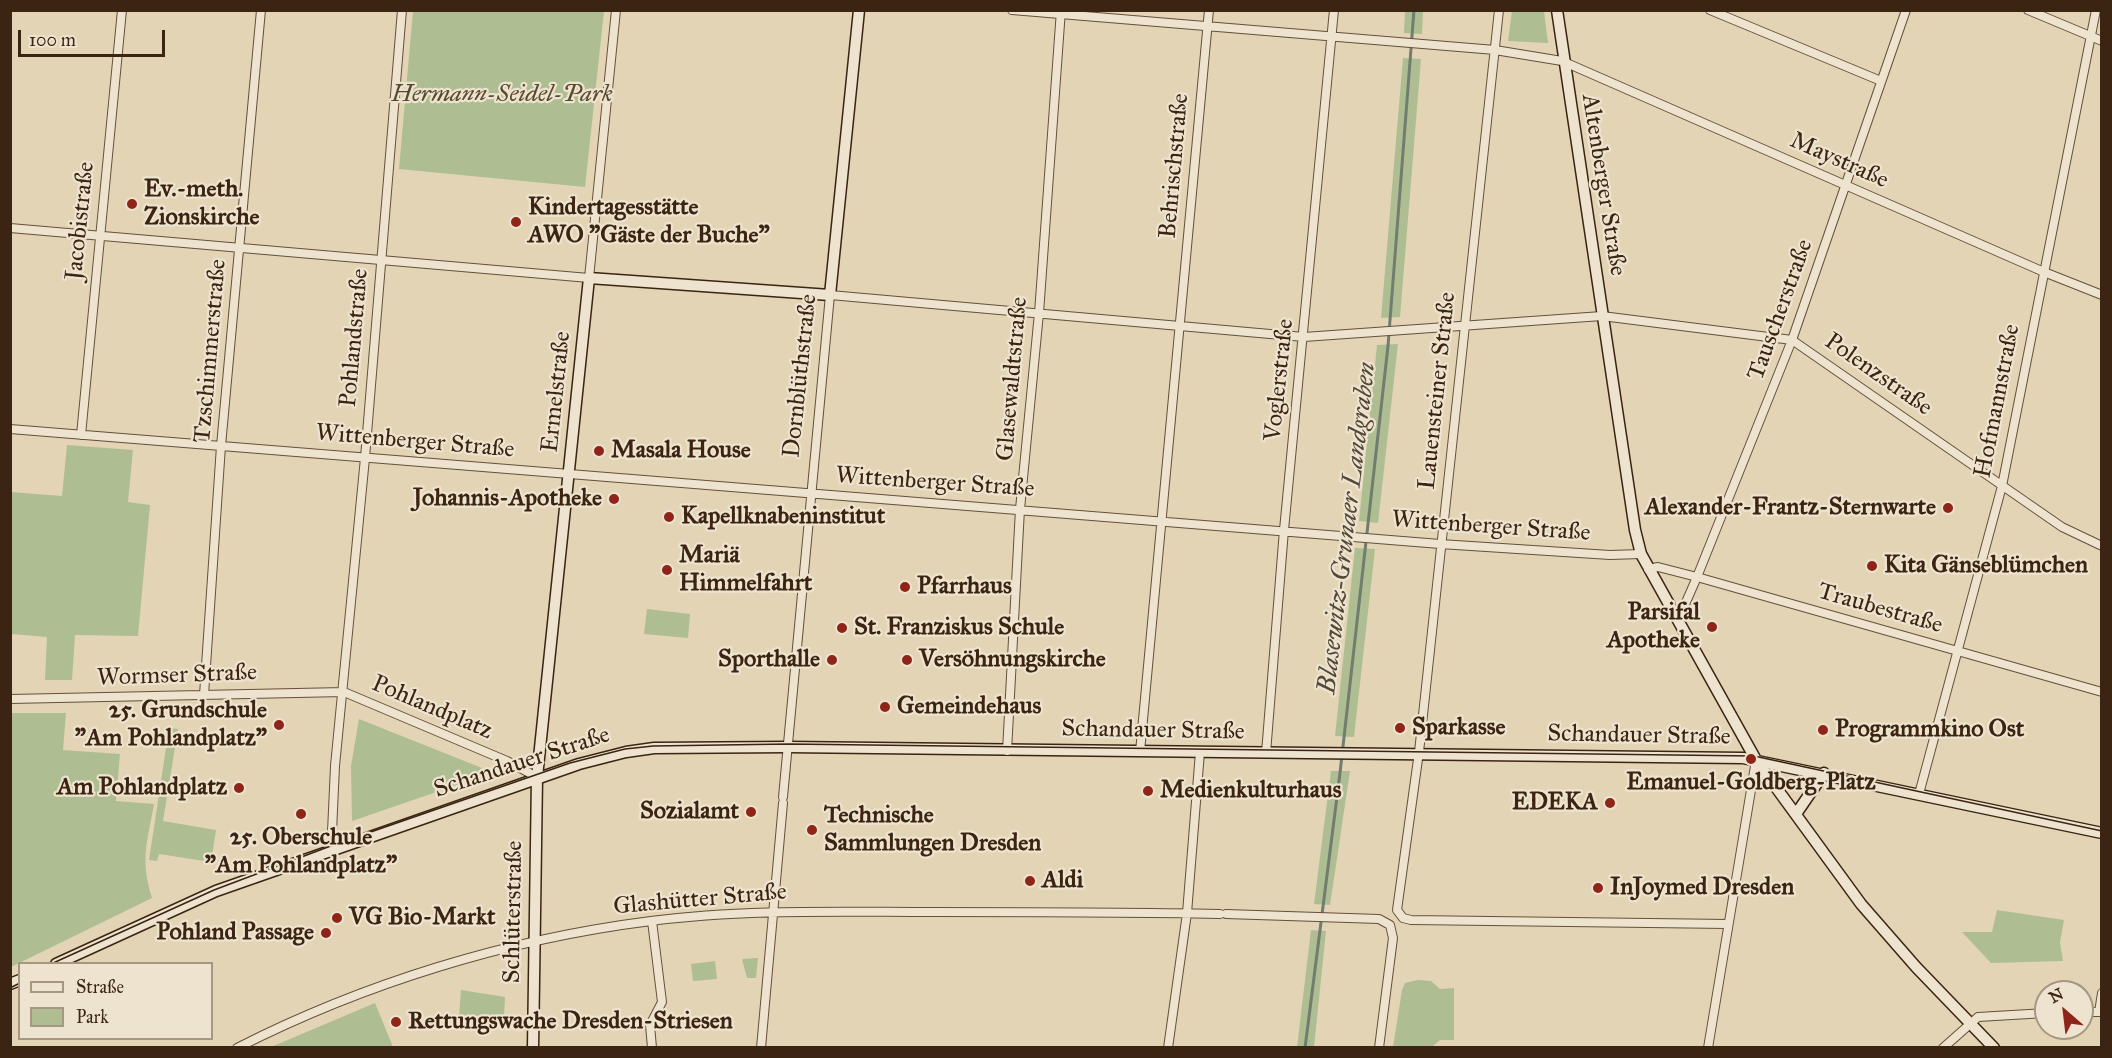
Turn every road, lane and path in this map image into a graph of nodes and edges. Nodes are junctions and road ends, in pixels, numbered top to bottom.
1 (122, 10) edge
2 (261, 10) edge
3 (402, 10) edge
4 (616, 10) edge
5 (859, 10) edge
6 (1012, 10) edge
7 (1209, 10) edge
8 (1334, 10) edge
9 (1499, 10) edge
10 (1557, 10) edge
11 (1710, 10) edge
12 (1906, 10) edge
13 (2028, 10) edge
14 (2096, 10) edge
15 (1060, 12) edge
16 (1208, 26) junction
17 (1331, 37) junction
18 (2091, 38) junction
19 (2102, 41) edge
20 (1495, 50) junction
21 (1562, 61) junction
22 (1881, 81) junction
23 (1847, 185) junction
24 (10, 228) edge
25 (99, 235) junction
26 (240, 248) junction
27 (382, 260) junction
28 (2044, 272) junction
29 (589, 278) junction
30 (830, 295) junction
31 (2102, 295) edge
32 (1039, 313) junction
33 (1602, 316) junction
34 (1465, 324) junction
35 (1180, 326) junction
36 (1304, 337) junction
37 (1792, 340) junction
38 (10, 429) edge
39 (81, 435) junction
40 (221, 446) junction
41 (365, 458) junction
42 (570, 474) junction
43 (2002, 486) junction
44 (810, 493) junction
45 (1020, 509) junction
46 (1161, 520) junction
47 (1284, 530) junction
48 (1440, 544) junction
49 (2102, 546) edge
50 (1641, 554) junction
51 (1648, 569) junction
52 (1697, 577) junction
53 (1676, 616) junction
54 (1957, 651) junction
55 (344, 692) junction
56 (2102, 692) edge
57 (204, 695) junction
58 (10, 699) edge
59 (788, 747) junction
60 (1007, 751) junction
61 (1140, 752) junction
62 (1200, 752) junction
63 (1266, 753) junction
64 (1419, 754) junction
65 (1756, 760) junction
66 (1824, 773) junction
67 (537, 777) junction
68 (1919, 795) junction
69 (1796, 814) junction
70 (2102, 833) edge
71 (337, 848) junction
72 (773, 911) junction
73 (1186, 913) junction
74 (651, 921) junction
75 (1728, 924) junction
76 (534, 942) junction
77 (58, 962) edge
78 (2102, 993) edge
79 (2100, 1012) edge
80 (2034, 1014) edge
81 (1971, 1023) junction
82 (237, 1047) edge
83 (533, 1047) edge
84 (652, 1047) edge
85 (761, 1047) edge
86 (1168, 1047) edge
87 (1379, 1047) edge
88 (1708, 1047) edge
89 (1943, 1047) edge
90 (1994, 1047) edge

1 - 25 street, Jacobistraße
2 - 26 street, Tzschimmerstraße
3 - 27 street, Pohlandstraße
4 - 29 street, Ermelstraße
5 - 30 main road, Dornblüthstraße
6 - 15 street, Maystraße
7 - 16 street, Behrischstraße
8 - 17 street, Voglerstraße
9 - 20 street, Lauensteiner Straße
10 - 21 main road, Altenberger Straße
11 - 22 street
12 - 22 street, Tauscherstraße
13 - 18 street
14 - 18 street, Hofmannstraße
15 - 16 street, Maystraße
15 - 32 street, Glasewaldtstraße
16 - 17 street, Maystraße
16 - 35 street, Behrischstraße
17 - 20 street, Maystraße
17 - 36 street, Voglerstraße
18 - 19 street
18 - 28 street, Hofmannstraße
20 - 21 street, Maystraße
20 - 34 street, Lauensteiner Straße
21 - 23 street, Maystraße
21 - 33 main road, Altenberger Straße
22 - 23 street, Tauscherstraße
23 - 28 street, Maystraße
23 - 37 street, Tauscherstraße
24 - 25 street
25 - 26 street
25 - 39 street, Jacobistraße
26 - 27 street
26 - 40 street, Tzschimmerstraße
27 - 29 street
27 - 41 street, Pohlandstraße
28 - 31 street, Maystraße
28 - 43 street, Hofmannstraße
29 - 30 main road
29 - 42 main road, Ermelstraße
30 - 32 street, Polenzstraße
30 - 44 street, Dornblüthstraße
32 - 35 street, Polenzstraße
32 - 45 street, Glasewaldtstraße
33 - 34 street, Polenzstraße
33 - 37 street, Polenzstraße
33 - 50 main road, Altenberger Straße
34 - 36 street, Polenzstraße
34 - 48 street, Lauensteiner Straße
35 - 36 street, Polenzstraße
35 - 46 street, Behrischstraße
36 - 47 street, Voglerstraße
37 - 43 street, Polenzstraße
37 - 52 street, Tauscherstraße
38 - 39 street, Wittenberger Straße
39 - 40 street, Wittenberger Straße
40 - 41 street, Wittenberger Straße
40 - 57 street, Tzschimmerstraße
41 - 42 street, Wittenberger Straße
41 - 55 street, Pohlandstraße
42 - 44 street, Wittenberger Straße
42 - 67 main road, Ermelstraße
43 - 49 street, Polenzstraße
43 - 54 street, Hofmannstraße
44 - 45 street, Wittenberger Straße
44 - 59 street, Dornblüthstraße
45 - 46 street, Wittenberger Straße
45 - 60 street, Glasewaldtstraße
46 - 47 street, Wittenberger Straße
46 - 61 street, Behrischstraße
47 - 48 street, Wittenberger Straße
47 - 63 street, Voglerstraße
48 - 50 street, Wittenberger Straße
48 - 64 street, Lauensteiner Straße
50 - 51 main road, Altenberger Straße
51 - 52 street, Traubestraße
51 - 53 main road, Altenberger Straße
52 - 53 street, Tauscherstraße
52 - 54 street, Traubestraße
53 - 65 main road, Altenberger Straße
54 - 56 street, Traubestraße
54 - 68 street, Hofmannstraße
55 - 57 street, Wormser Straße
55 - 67 street, Pohlandplatz
55 - 71 street, Pohlandstraße
57 - 58 street, Wormser Straße
59 - 60 main road, Schandauer Straße
59 - 67 main road, Schandauer Straße
59 - 72 street, Dornblüthstraße
60 - 61 main road, Schandauer Straße
61 - 62 main road, Schandauer Straße
62 - 63 main road, Schandauer Straße
62 - 73 street
63 - 64 main road, Schandauer Straße
64 - 65 main road, Schandauer Straße
64 - 75 street, Lauensteiner Straße
65 - 66 main road, Schandauer Straße
65 - 69 main road, Altenberger Straße
65 - 75 street
66 - 68 main road, Schandauer Straße
66 - 69 main road
67 - 71 main road, Schandauer Straße
67 - 76 main road, Schlüterstraße
68 - 70 main road, Schandauer Straße
69 - 81 main road, Altenberger Straße
71 - 77 main road, Schandauer Straße
72 - 73 street, Glashütter Straße
72 - 74 street, Glashütter Straße
72 - 85 street, Dornblüthstraße
73 - 86 street
73 - 87 street, Glashütter Straße
74 - 76 street, Glashütter Straße
74 - 84 street
75 - 88 street
76 - 82 street, Glashütter Straße
76 - 83 main road, Schlüterstraße
78 - 79 street
80 - 81 street
81 - 89 street
81 - 90 main road, Altenberger Straße

